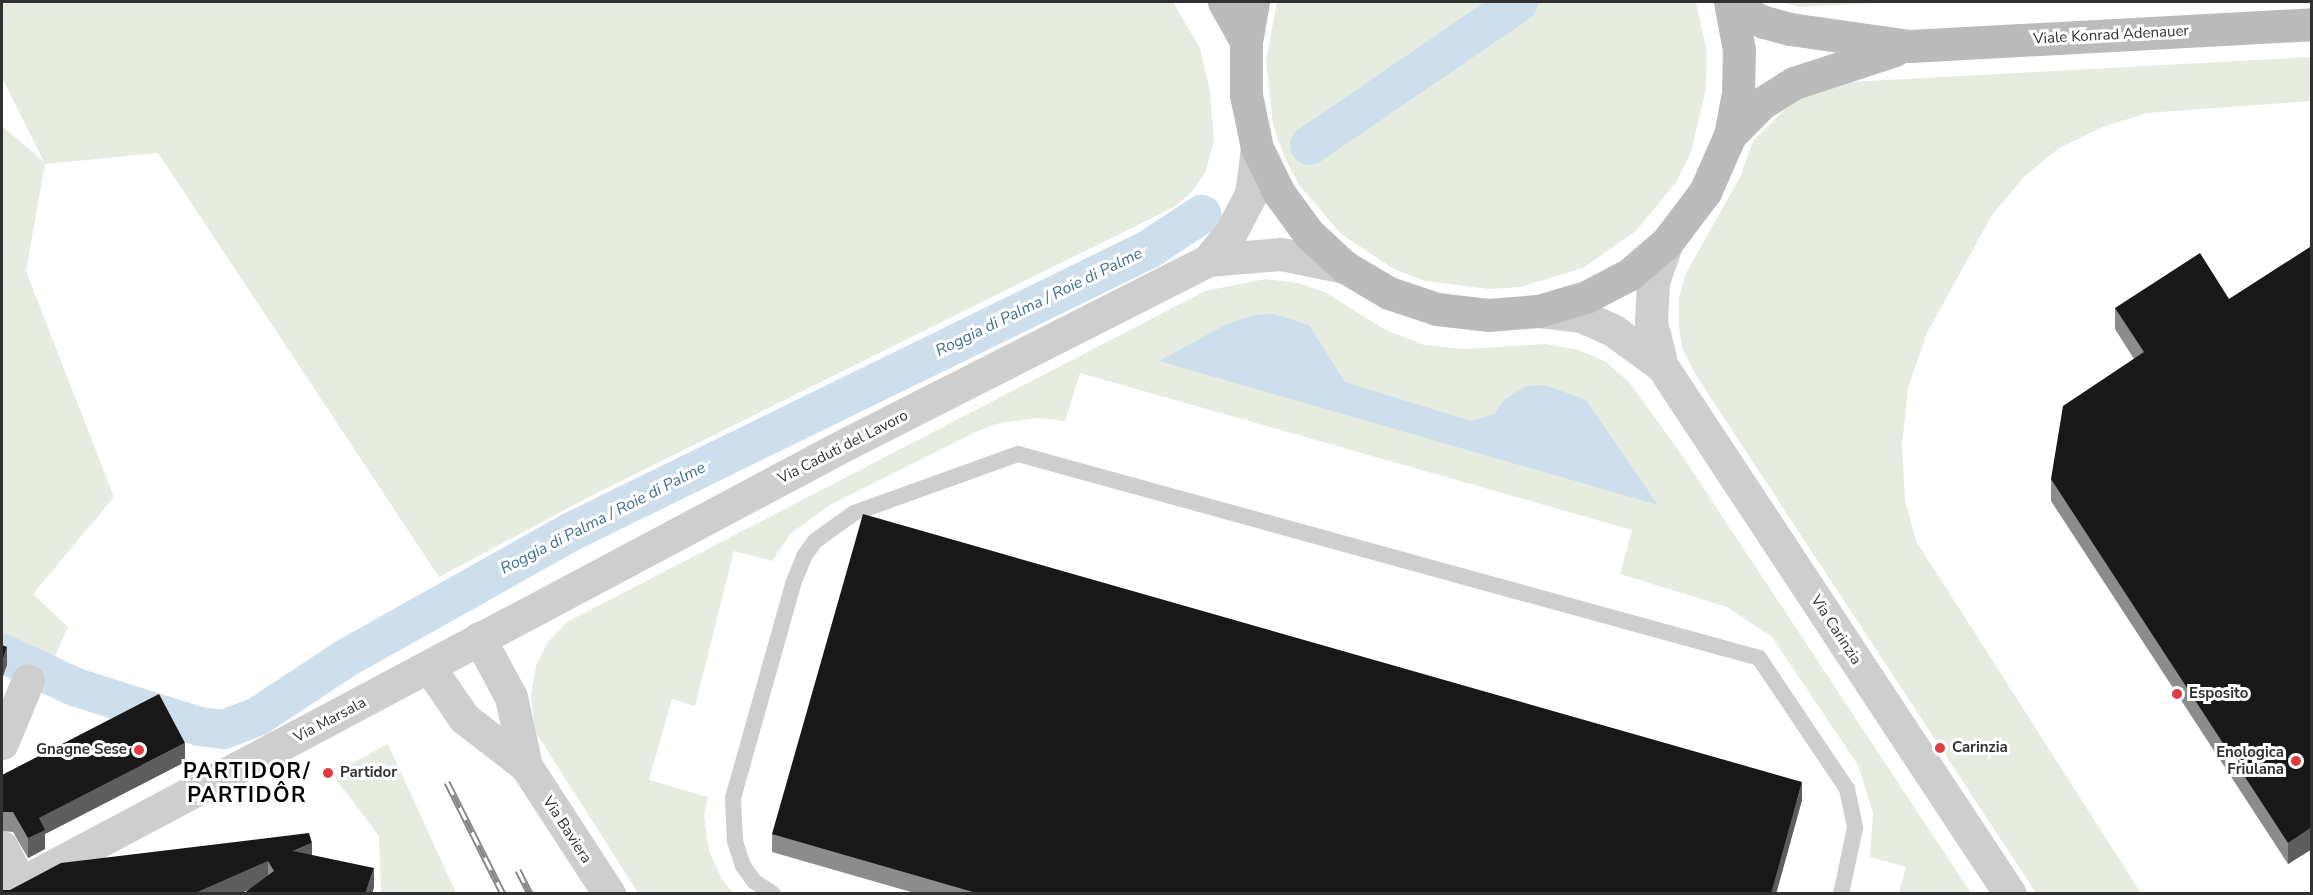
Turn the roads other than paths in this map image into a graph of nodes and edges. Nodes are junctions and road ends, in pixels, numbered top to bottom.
1 (1224, 2) edge
2 (1253, 2) edge
3 (1731, 4) edge
4 (2312, 24) edge
5 (1246, 41) junction
6 (1910, 46) junction
7 (1730, 135) junction
8 (1257, 148) junction
9 (1667, 242) junction
10 (1208, 260) junction
11 (1345, 267) junction
12 (1538, 311) junction
13 (1662, 366) junction
14 (479, 638) junction
15 (429, 667) junction
16 (28, 680) dead end
17 (2, 743) edge
18 (526, 766) junction
19 (2, 848) edge
20 (11, 888) edge
21 (609, 894) edge
22 (773, 894) edge
23 (1841, 894) edge
24 (2010, 894) edge

1 - 5 main road
2 - 5 main road
3 - 6 main road, Viale Konrad Adenauer
3 - 7 main road
4 - 6 main road, Viale Konrad Adenauer
5 - 8 main road
6 - 7 main road, Viale Konrad Adenauer
7 - 9 main road
8 - 10 street, Via Caduti del Lavoro
8 - 11 main road
9 - 12 main road
9 - 13 street, Via Carinzia
10 - 11 street, Via Caduti del Lavoro
10 - 14 street, Via Caduti del Lavoro
11 - 12 main road
12 - 13 street, Via Carinzia
13 - 24 street, Via Carinzia
14 - 15 street, Via Marsala
14 - 18 street, Via Baviera
15 - 18 street, Via Baviera
15 - 20 street, Via Marsala
16 - 17 street
18 - 21 street, Via Baviera
19 - 20 street, Via Marsala
22 - 23 lane

